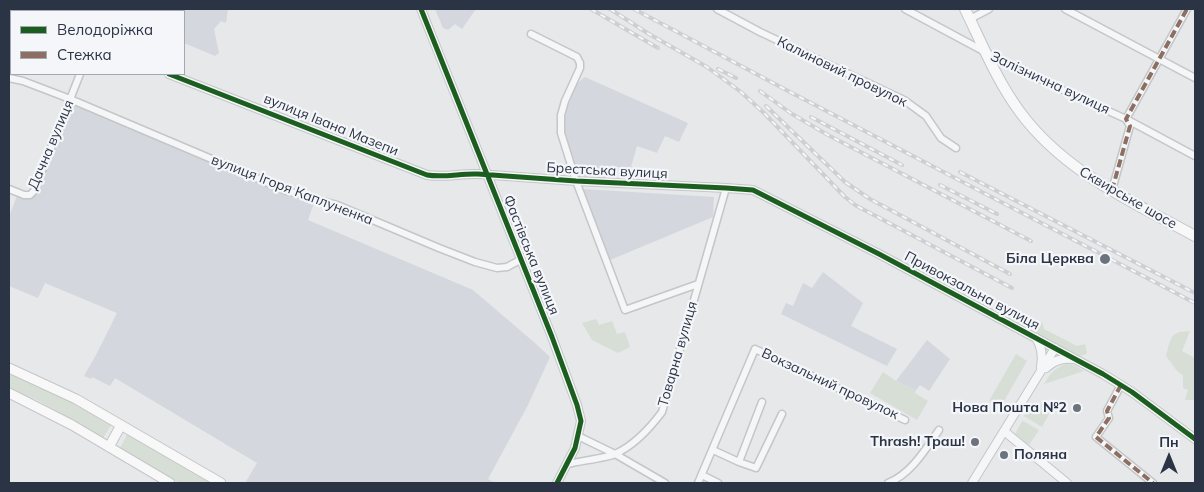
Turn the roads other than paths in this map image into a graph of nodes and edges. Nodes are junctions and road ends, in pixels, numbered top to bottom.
1 (421, 9) edge
2 (717, 9) edge
3 (905, 9) edge
4 (965, 9) edge
5 (990, 9) edge
6 (1064, 9) edge
7 (1188, 9) edge
8 (970, 19) junction
9 (531, 34) dead end
10 (987, 53) junction
11 (1159, 58) junction
12 (80, 75) edge
13 (172, 75) edge
14 (9, 78) edge
15 (1195, 78) edge
16 (70, 100) junction
17 (1126, 119) junction
18 (956, 148) dead end
19 (1195, 156) edge
20 (487, 175) junction
21 (576, 181) junction
22 (726, 188) junction
23 (9, 189) edge
24 (1111, 190) junction
25 (1195, 236) edge
26 (520, 260) junction
27 (698, 284) junction
28 (1034, 336) junction
29 (1055, 348) junction
30 (1076, 360) junction
31 (9, 368) edge
32 (1040, 372) junction
33 (1121, 385) junction
34 (9, 393) edge
35 (762, 402) dead end
36 (782, 414) dead end
37 (905, 420) dead end
38 (121, 425) junction
39 (939, 430) dead end
40 (1004, 431) junction
41 (578, 436) junction
42 (1195, 439) edge
43 (108, 447) junction
44 (713, 450) junction
45 (615, 454) junction
46 (740, 462) junction
47 (568, 464) junction
48 (702, 475) junction
49 (170, 483) edge
50 (221, 483) edge
51 (557, 483) edge
52 (664, 483) edge
53 (698, 483) edge
54 (718, 483) edge
55 (888, 483) edge
56 (972, 483) edge
57 (1067, 483) edge
58 (1153, 483) edge

1 - 20 street, Фастівська вулиця
2 - 18 street, Калиновий провулок
3 - 10 street, Залізнична вулиця
4 - 8 main road, Сквирське шосе
5 - 8 street
6 - 11 street
7 - 11 street
8 - 10 main road, Сквирське шосе
9 - 21 street
10 - 17 street, Залізнична вулиця
10 - 24 main road, Сквирське шосе
11 - 15 street
11 - 17 street
12 - 16 street, Дачна вулиця
13 - 20 street, вулиця Івана Мазепи
14 - 16 street, вулиця Ігоря Каплуненка
16 - 23 street, Дачна вулиця
16 - 26 street, вулиця Ігоря Каплуненка
17 - 19 street, Залізнична вулиця
17 - 24 street
20 - 21 street, Брестська вулиця
20 - 26 street, Фастівська вулиця
21 - 22 street, Брестська вулиця
21 - 27 street
22 - 27 street, Товарна вулиця
22 - 28 street, Привокзальна вулиця
24 - 25 main road, Сквирське шосе
26 - 41 street, Фастівська вулиця
27 - 45 street, Товарна вулиця
28 - 29 street, Привокзальна вулиця
28 - 32 street
29 - 30 street, Привокзальна вулиця
29 - 32 street
30 - 32 street
30 - 33 street, Привокзальна вулиця
31 - 38 main road
32 - 40 street
33 - 42 street, Привокзальна вулиця
33 - 58 street
34 - 43 main road
35 - 46 street
36 - 46 street
37 - 44 street, Вокзальний провулок
38 - 43 main road
38 - 50 main road
39 - 55 street
40 - 56 street
40 - 57 street
41 - 45 street
41 - 47 street, Фастівська вулиця
43 - 49 main road
44 - 46 street
44 - 48 street
45 - 47 street, Товарна вулиця
45 - 52 street
47 - 51 street, Фастівська вулиця
48 - 53 street
48 - 54 street

